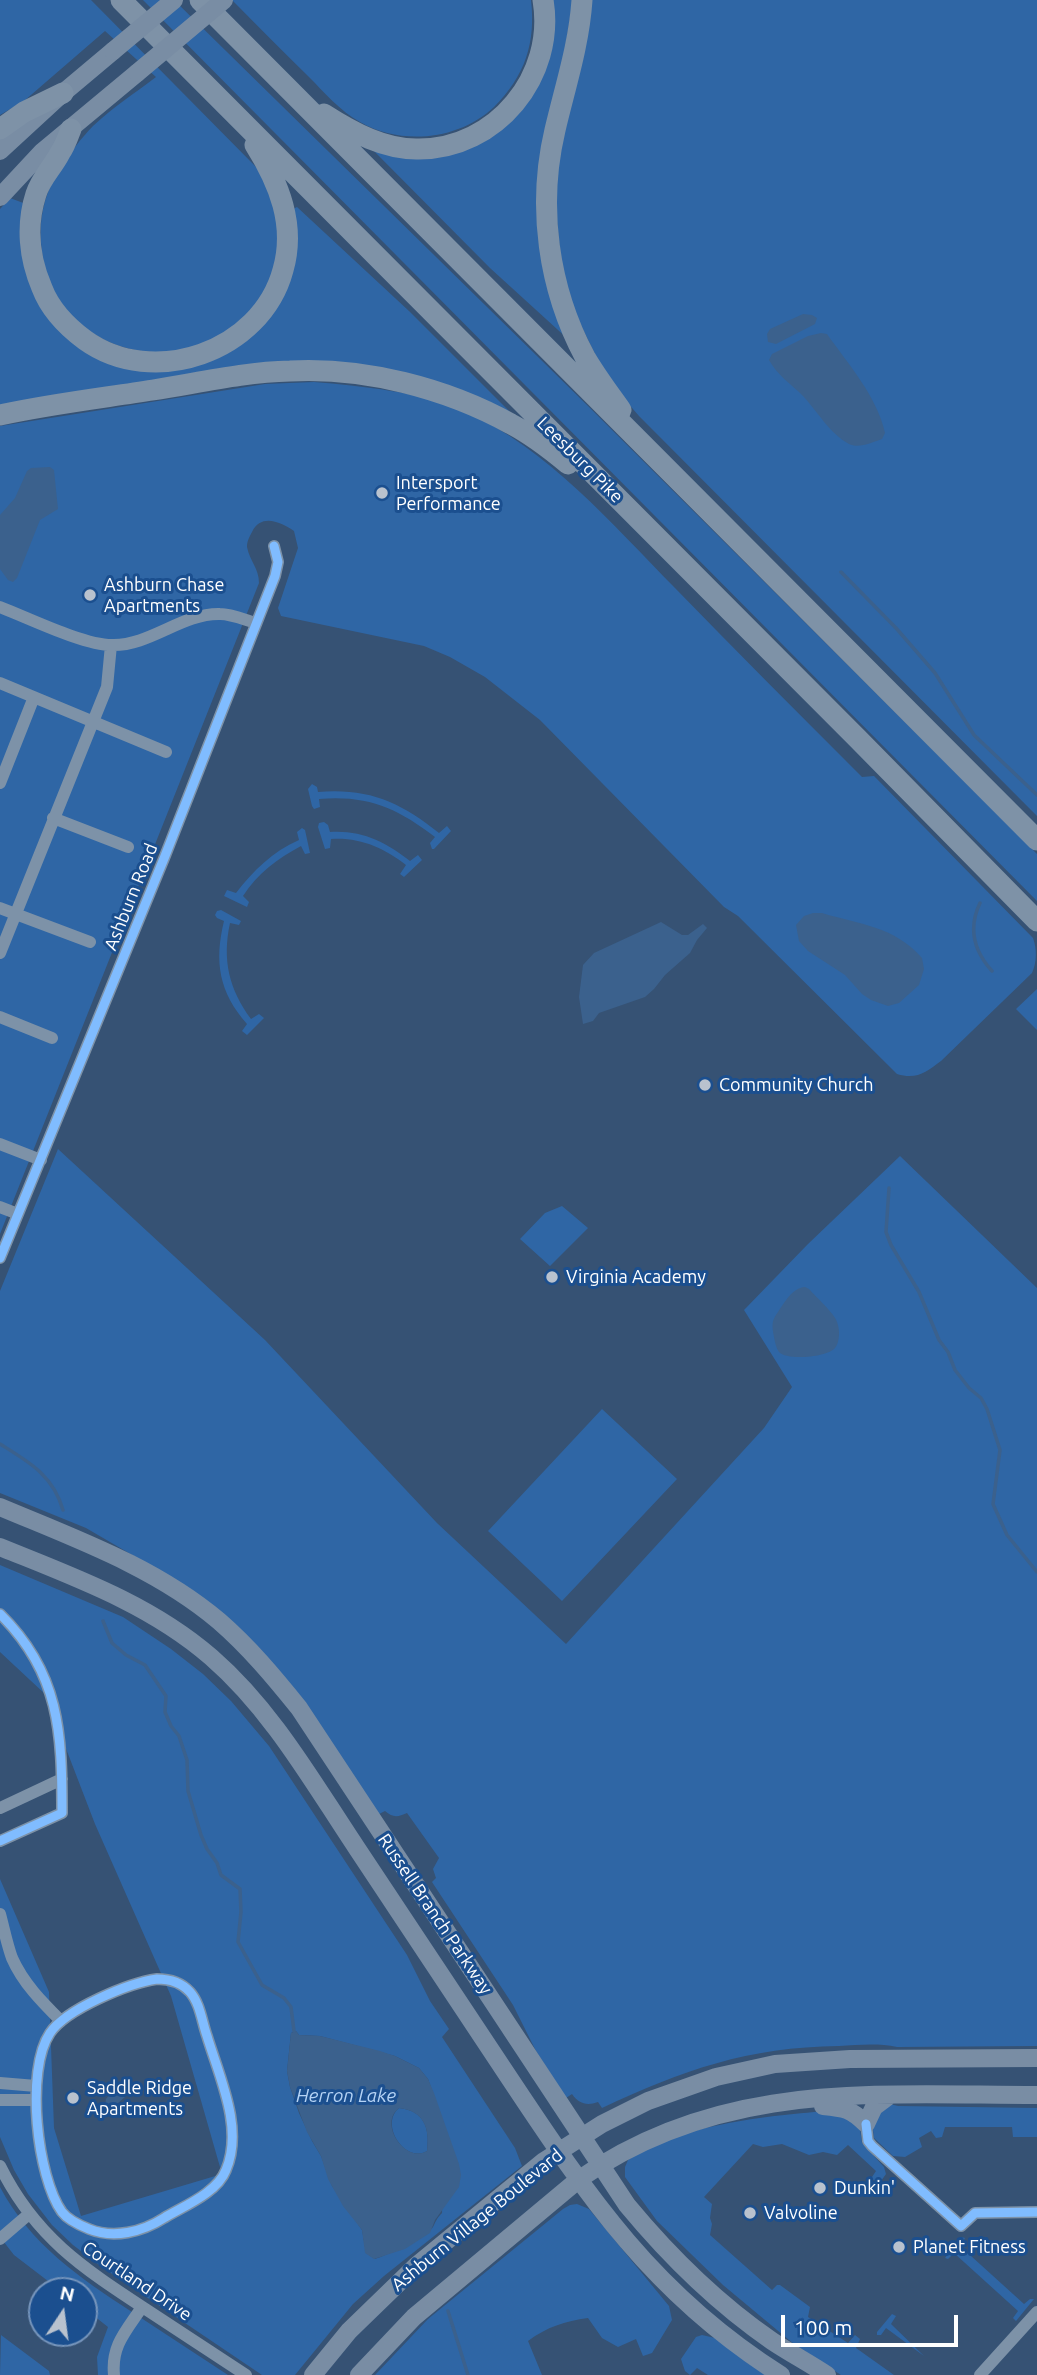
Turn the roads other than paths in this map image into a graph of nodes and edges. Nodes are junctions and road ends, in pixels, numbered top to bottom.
1 (121, 0) edge
2 (174, 0) edge
3 (200, 0) edge
4 (224, 0) edge
5 (543, 0) edge
6 (582, 0) edge
7 (279, 81) junction
8 (63, 93) junction
9 (233, 111) junction
10 (0, 129) edge
11 (71, 129) junction
12 (0, 151) edge
13 (0, 197) edge
14 (0, 415) edge
15 (654, 458) junction
16 (637, 517) junction
17 (274, 546) dead end
18 (0, 607) edge
19 (257, 623) junction
20 (111, 645) junction
21 (0, 683) edge
22 (34, 697) junction
23 (92, 722) junction
24 (166, 752) dead end
25 (0, 783) edge
26 (53, 818) junction
27 (1037, 840) edge
28 (128, 847) dead end
29 (0, 908) edge
30 (16, 913) junction
31 (1037, 921) edge
32 (90, 942) dead end
33 (0, 953) edge
34 (0, 1017) edge
35 (52, 1038) dead end
36 (0, 1144) edge
37 (41, 1160) junction
38 (0, 1207) edge
39 (18, 1214) junction
40 (0, 1258) edge
41 (0, 1507) edge
42 (0, 1547) edge
43 (0, 1614) edge
44 (62, 1779) junction
45 (0, 1808) edge
46 (0, 1841) edge
47 (0, 1914) edge
48 (61, 2021) junction
49 (1037, 2058) edge
50 (0, 2084) edge
51 (36, 2085) junction
52 (890, 2095) junction
53 (1037, 2095) edge
54 (0, 2100) edge
55 (35, 2101) junction
56 (771, 2102) junction
57 (866, 2124) junction
58 (582, 2136) junction
59 (558, 2152) junction
60 (601, 2164) junction
61 (0, 2166) edge
62 (578, 2180) junction
63 (1037, 2212) edge
64 (29, 2214) junction
65 (0, 2239) edge
66 (142, 2307) junction
67 (1037, 2312) edge
68 (114, 2375) edge
69 (246, 2375) edge
70 (313, 2375) edge
71 (359, 2375) edge
72 (781, 2375) edge
73 (827, 2375) edge
74 (980, 2375) edge

1 - 9 highway, Leesburg Pike
2 - 8 main road, bridge
3 - 7 highway
4 - 11 main road, bridge
5 - 7 highway
6 - 15 highway
7 - 15 highway
8 - 10 highway
8 - 12 main road
9 - 11 highway
9 - 16 highway, Leesburg Pike
11 - 13 main road
14 - 16 highway
15 - 27 highway
16 - 31 highway, Leesburg Pike
17 - 19 street, Ashburn Road
18 - 20 street
19 - 20 street
19 - 37 street, Ashburn Road
20 - 23 street
21 - 22 street
22 - 23 street
22 - 25 street
23 - 24 street
23 - 26 street
26 - 28 street
26 - 30 street
29 - 30 street
30 - 32 street
30 - 33 street
34 - 35 street
36 - 37 street
37 - 39 street, Ashburn Road
38 - 39 street
39 - 40 street, Ashburn Road
41 - 58 main road, Russell Branch Parkway
42 - 59 main road, Russell Branch Parkway
43 - 44 street
44 - 45 street
44 - 46 street
47 - 48 street
48 - 51 street
48 - 55 street
49 - 58 main road, Ashburn Village Boulevard
50 - 51 street
51 - 55 street
52 - 53 main road, Ashburn Village Boulevard
52 - 56 main road, Ashburn Village Boulevard
52 - 57 main road
54 - 55 street
56 - 57 main road
56 - 60 main road, Ashburn Village Boulevard
57 - 63 street
58 - 59 main road, Ashburn Village Boulevard
58 - 60 main road, Russell Branch Parkway
59 - 62 main road, Russell Branch Parkway
59 - 70 main road, Ashburn Village Boulevard
60 - 62 main road, Ashburn Village Boulevard
60 - 73 main road, Russell Branch Parkway
61 - 64 street, Courtland Drive
62 - 71 main road, Ashburn Village Boulevard
62 - 72 main road, Russell Branch Parkway
64 - 65 street
64 - 66 street, Courtland Drive
66 - 68 street
66 - 69 street, Courtland Drive
67 - 74 street

